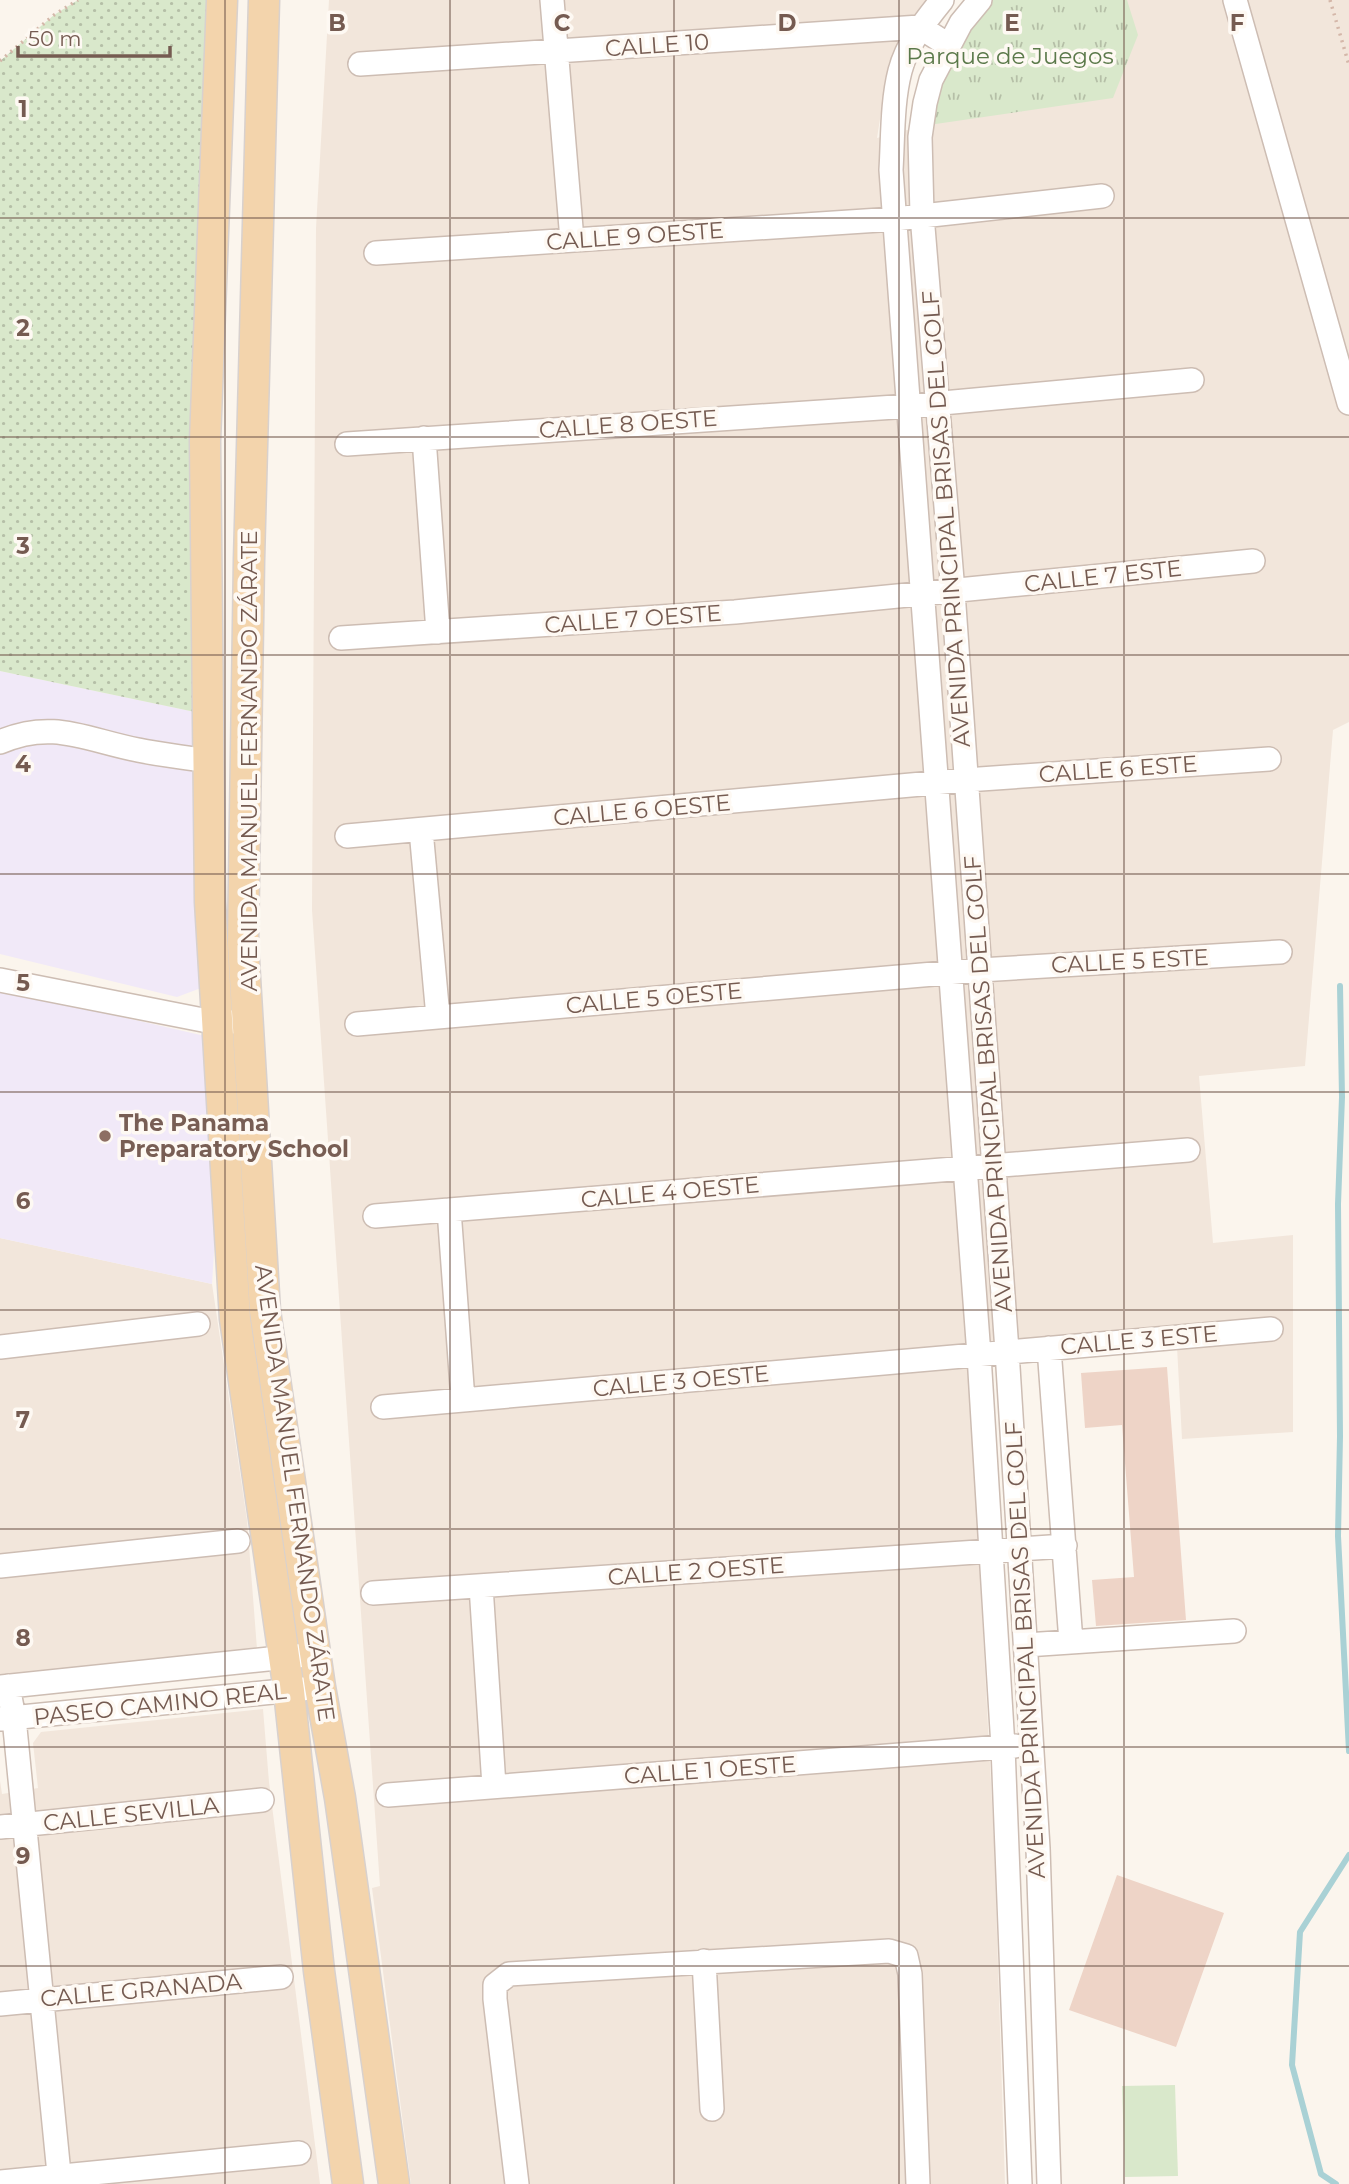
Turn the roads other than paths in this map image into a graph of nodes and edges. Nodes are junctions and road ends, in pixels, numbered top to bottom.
1 (222, 0) edge
2 (264, 0) edge
3 (552, 0) edge
4 (942, 0) edge
5 (980, 0) edge
6 (1235, 0) edge
7 (920, 27) junction
8 (948, 45) junction
9 (556, 52) junction
10 (360, 64) dead end
11 (1102, 196) dead end
12 (922, 215) junction
13 (895, 219) junction
14 (572, 240) junction
15 (376, 253) dead end
16 (1192, 380) dead end
17 (939, 403) junction
18 (1349, 403) edge
19 (910, 406) junction
20 (424, 438) junction
21 (347, 444) dead end
22 (1252, 561) dead end
23 (953, 592) junction
24 (924, 594) junction
25 (438, 632) junction
26 (341, 638) dead end
27 (0, 742) edge
28 (1269, 759) dead end
29 (208, 761) junction
30 (966, 780) junction
31 (937, 783) junction
32 (421, 830) junction
33 (347, 836) dead end
34 (1280, 952) dead end
35 (980, 970) junction
36 (950, 973) junction
37 (0, 980) edge
38 (438, 1017) junction
39 (249, 1020) junction
40 (218, 1023) junction
41 (357, 1024) dead end
42 (1188, 1150) dead end
43 (995, 1165) junction
44 (964, 1168) junction
45 (449, 1210) junction
46 (375, 1216) dead end
47 (198, 1324) dead end
48 (1271, 1329) dead end
49 (0, 1347) edge
50 (1049, 1348) junction
51 (1007, 1351) junction
52 (979, 1355) junction
53 (463, 1400) junction
54 (383, 1407) dead end
55 (238, 1541) dead end
56 (1065, 1546) junction
57 (1020, 1550) junction
58 (990, 1552) junction
59 (0, 1566) edge
60 (481, 1586) junction
61 (373, 1593) dead end
62 (1234, 1631) dead end
63 (1071, 1642) junction
64 (1026, 1645) junction
65 (316, 1654) junction
66 (283, 1657) junction
67 (4, 1686) edge
68 (320, 1687) junction
69 (289, 1691) junction
70 (7, 1719) edge
71 (1032, 1745) junction
72 (1003, 1747) junction
73 (494, 1786) junction
74 (388, 1795) dead end
75 (262, 1800) dead end
76 (24, 1825) junction
77 (0, 1828) edge
78 (704, 1961) junction
79 (281, 1977) dead end
80 (41, 2000) junction
81 (0, 2004) edge
82 (712, 2109) dead end
83 (299, 2153) dead end
84 (60, 2180) edge
85 (0, 2182) edge
86 (348, 2184) edge
87 (394, 2184) edge
88 (517, 2184) edge
89 (918, 2184) edge
90 (1020, 2184) edge
91 (1049, 2184) edge

1 - 29 main road, AVENIDA MANUEL FERNANDO ZÁRATE
2 - 39 main road, AVENIDA MANUEL FERNANDO ZÁRATE
3 - 9 street
4 - 7 street, AVENIDA PRINCIPAL BRISAS DEL GOLF
5 - 8 street, AVENIDA PRINCIPAL BRISAS DEL GOLF
6 - 18 street
7 - 8 street
7 - 9 street, CALLE 10
7 - 13 street, AVENIDA PRINCIPAL BRISAS DEL GOLF
8 - 12 street, AVENIDA PRINCIPAL BRISAS DEL GOLF
9 - 10 street, CALLE 10
9 - 14 street
11 - 12 street, CALLE 9 OESTE
12 - 13 street, CALLE 9 OESTE
12 - 17 street, AVENIDA PRINCIPAL BRISAS DEL GOLF
13 - 14 street, CALLE 9 OESTE
13 - 19 street, AVENIDA PRINCIPAL BRISAS DEL GOLF
14 - 15 street, CALLE 9 OESTE
16 - 17 street, CALLE 8 OESTE
17 - 19 street, CALLE 8 OESTE
17 - 23 street, AVENIDA PRINCIPAL BRISAS DEL GOLF
19 - 20 street, CALLE 8 OESTE
19 - 24 street, AVENIDA PRINCIPAL BRISAS DEL GOLF
20 - 21 street, CALLE 8 OESTE
20 - 25 street
22 - 23 street, CALLE 7 ESTE
23 - 24 street, CALLE 7 ESTE
23 - 30 street, AVENIDA PRINCIPAL BRISAS DEL GOLF
24 - 25 street, CALLE 7 OESTE
24 - 31 street, AVENIDA PRINCIPAL BRISAS DEL GOLF
25 - 26 street, CALLE 7 OESTE
27 - 29 street
28 - 30 street, CALLE 6 ESTE
29 - 40 main road, AVENIDA MANUEL FERNANDO ZÁRATE
30 - 31 street, CALLE 6 ESTE
30 - 35 street, AVENIDA PRINCIPAL BRISAS DEL GOLF
31 - 32 street, CALLE 6 OESTE
31 - 36 street, AVENIDA PRINCIPAL BRISAS DEL GOLF
32 - 33 street, CALLE 6 OESTE
32 - 38 street
34 - 35 street, CALLE 5 ESTE
35 - 36 street, CALLE 5 ESTE
35 - 43 street, AVENIDA PRINCIPAL BRISAS DEL GOLF
36 - 38 street, CALLE 5 OESTE
36 - 44 street, AVENIDA PRINCIPAL BRISAS DEL GOLF
37 - 40 street
38 - 41 street, CALLE 5 OESTE
39 - 40 street
39 - 65 main road, AVENIDA MANUEL FERNANDO ZÁRATE
40 - 66 main road, AVENIDA MANUEL FERNANDO ZÁRATE
42 - 43 street, CALLE 4 OESTE
43 - 44 street, CALLE 4 OESTE
43 - 51 street, AVENIDA PRINCIPAL BRISAS DEL GOLF
44 - 45 street, CALLE 4 OESTE
44 - 52 street, AVENIDA PRINCIPAL BRISAS DEL GOLF
45 - 46 street, CALLE 4 OESTE
45 - 53 street
47 - 49 street
48 - 50 street, CALLE 3 ESTE
50 - 51 street, CALLE 3 ESTE
50 - 56 street
51 - 52 street, CALLE 3 ESTE
51 - 57 street, AVENIDA PRINCIPAL BRISAS DEL GOLF
52 - 53 street, CALLE 3 OESTE
52 - 58 street, AVENIDA PRINCIPAL BRISAS DEL GOLF
53 - 54 street, CALLE 3 OESTE
55 - 59 street
56 - 57 street, CALLE 2 OESTE
56 - 63 street
57 - 58 street, CALLE 2 OESTE
57 - 64 street, AVENIDA PRINCIPAL BRISAS DEL GOLF
58 - 60 street, CALLE 2 OESTE
58 - 72 street, AVENIDA PRINCIPAL BRISAS DEL GOLF
60 - 61 street, CALLE 2 OESTE
60 - 73 street
62 - 63 street
63 - 64 street
64 - 71 street, AVENIDA PRINCIPAL BRISAS DEL GOLF
65 - 66 street, PASEO CAMINO REAL
65 - 68 main road, AVENIDA MANUEL FERNANDO ZÁRATE
66 - 67 street, PASEO CAMINO REAL
66 - 69 main road, AVENIDA MANUEL FERNANDO ZÁRATE
67 - 70 street
68 - 69 street, PASEO CAMINO REAL
68 - 87 main road, AVENIDA MANUEL FERNANDO ZÁRATE
69 - 70 street, PASEO CAMINO REAL
69 - 86 main road, AVENIDA MANUEL FERNANDO ZÁRATE
70 - 76 street
71 - 72 street, CALLE 1 OESTE
71 - 91 street, AVENIDA PRINCIPAL BRISAS DEL GOLF
72 - 73 street, CALLE 1 OESTE
72 - 90 street, AVENIDA PRINCIPAL BRISAS DEL GOLF
73 - 74 street, CALLE 1 OESTE
75 - 76 street, CALLE SEVILLA
76 - 77 street, CALLE SEVILLA
76 - 80 street
78 - 82 street
78 - 88 street
78 - 89 street
79 - 80 street, CALLE GRANADA
80 - 81 street, CALLE GRANADA
80 - 84 street
83 - 84 street
84 - 85 street

